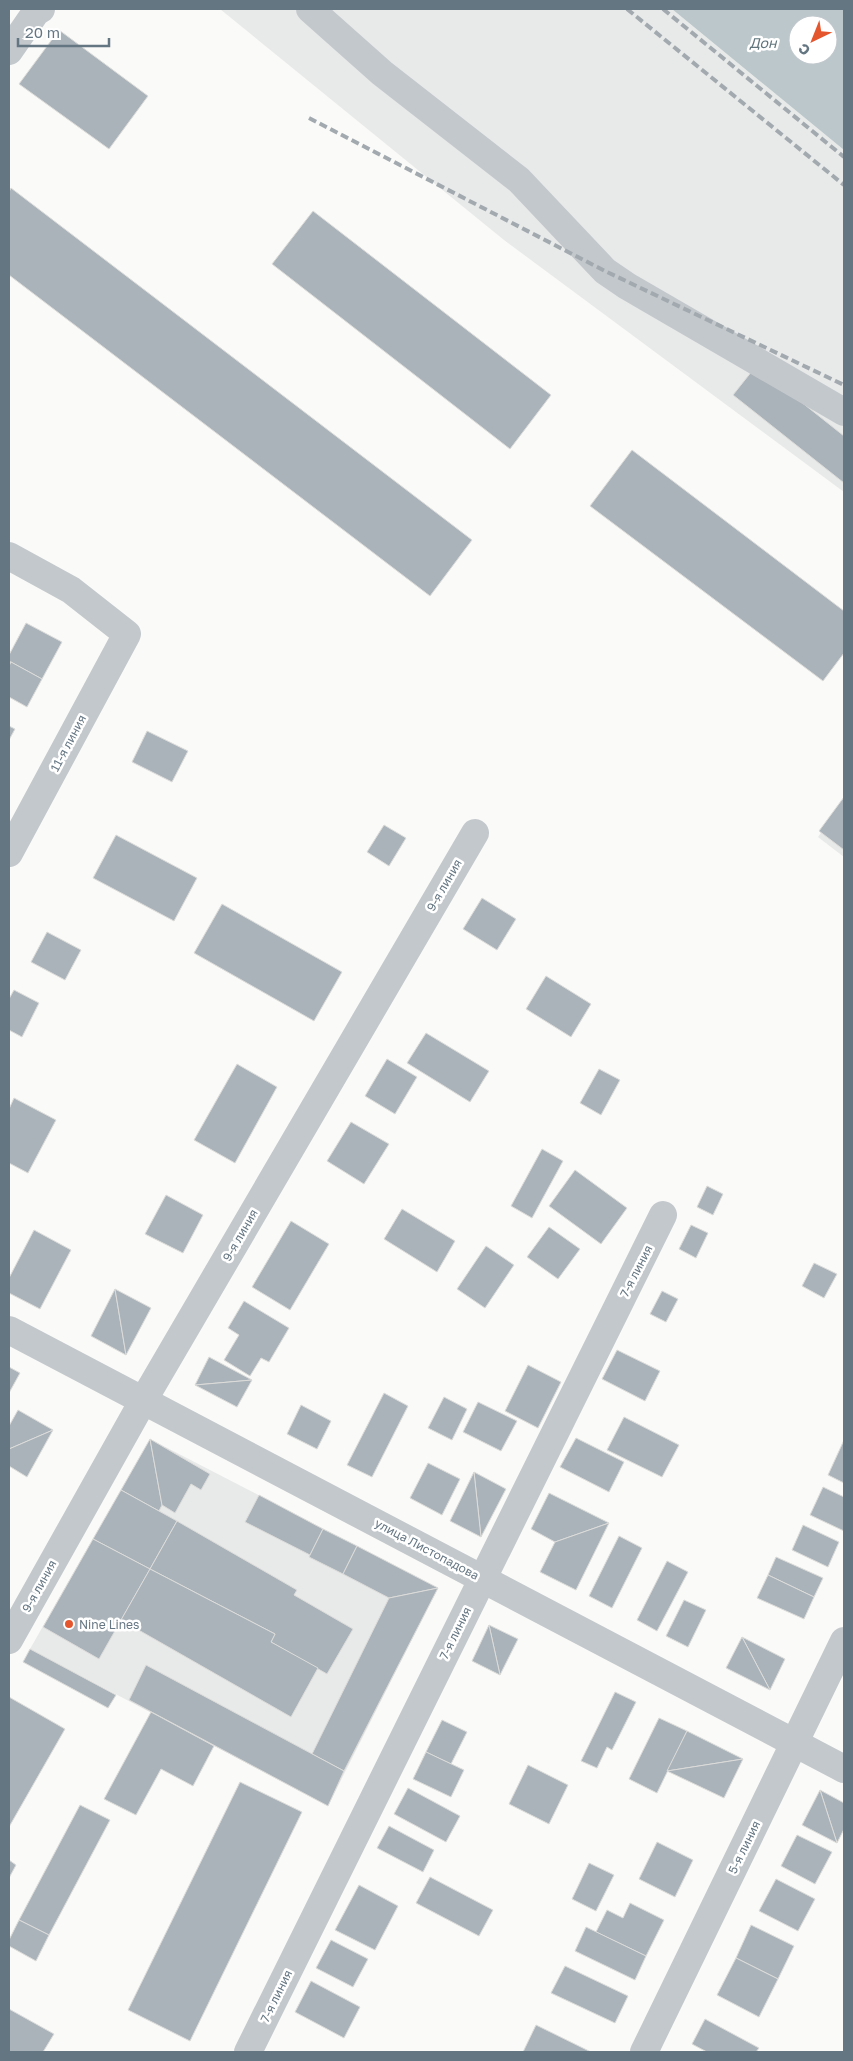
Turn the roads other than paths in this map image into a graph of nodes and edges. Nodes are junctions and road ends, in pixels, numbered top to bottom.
1 (41, 9) edge
2 (310, 9) edge
3 (9, 51) edge
4 (844, 412) edge
5 (9, 556) edge
6 (475, 833) dead end
7 (9, 853) edge
8 (663, 1215) dead end
9 (9, 1330) edge
10 (143, 1401) junction
11 (482, 1578) junction
12 (9, 1640) edge
13 (844, 1641) edge
14 (794, 1743) junction
15 (844, 1769) edge
16 (248, 2052) edge
17 (644, 2052) edge

1 - 3 street
2 - 4 street
5 - 7 street, 11-я линия
6 - 10 street, 9-я линия
8 - 11 street, 7-я линия
9 - 10 street, улица Листопадова
10 - 11 street, улица Листопадова
10 - 12 street, 9-я линия
11 - 14 street, улица Листопадова
11 - 16 street, 7-я линия
13 - 14 street, 5-я линия
14 - 15 street, улица Листопадова
14 - 17 street, 5-я линия

